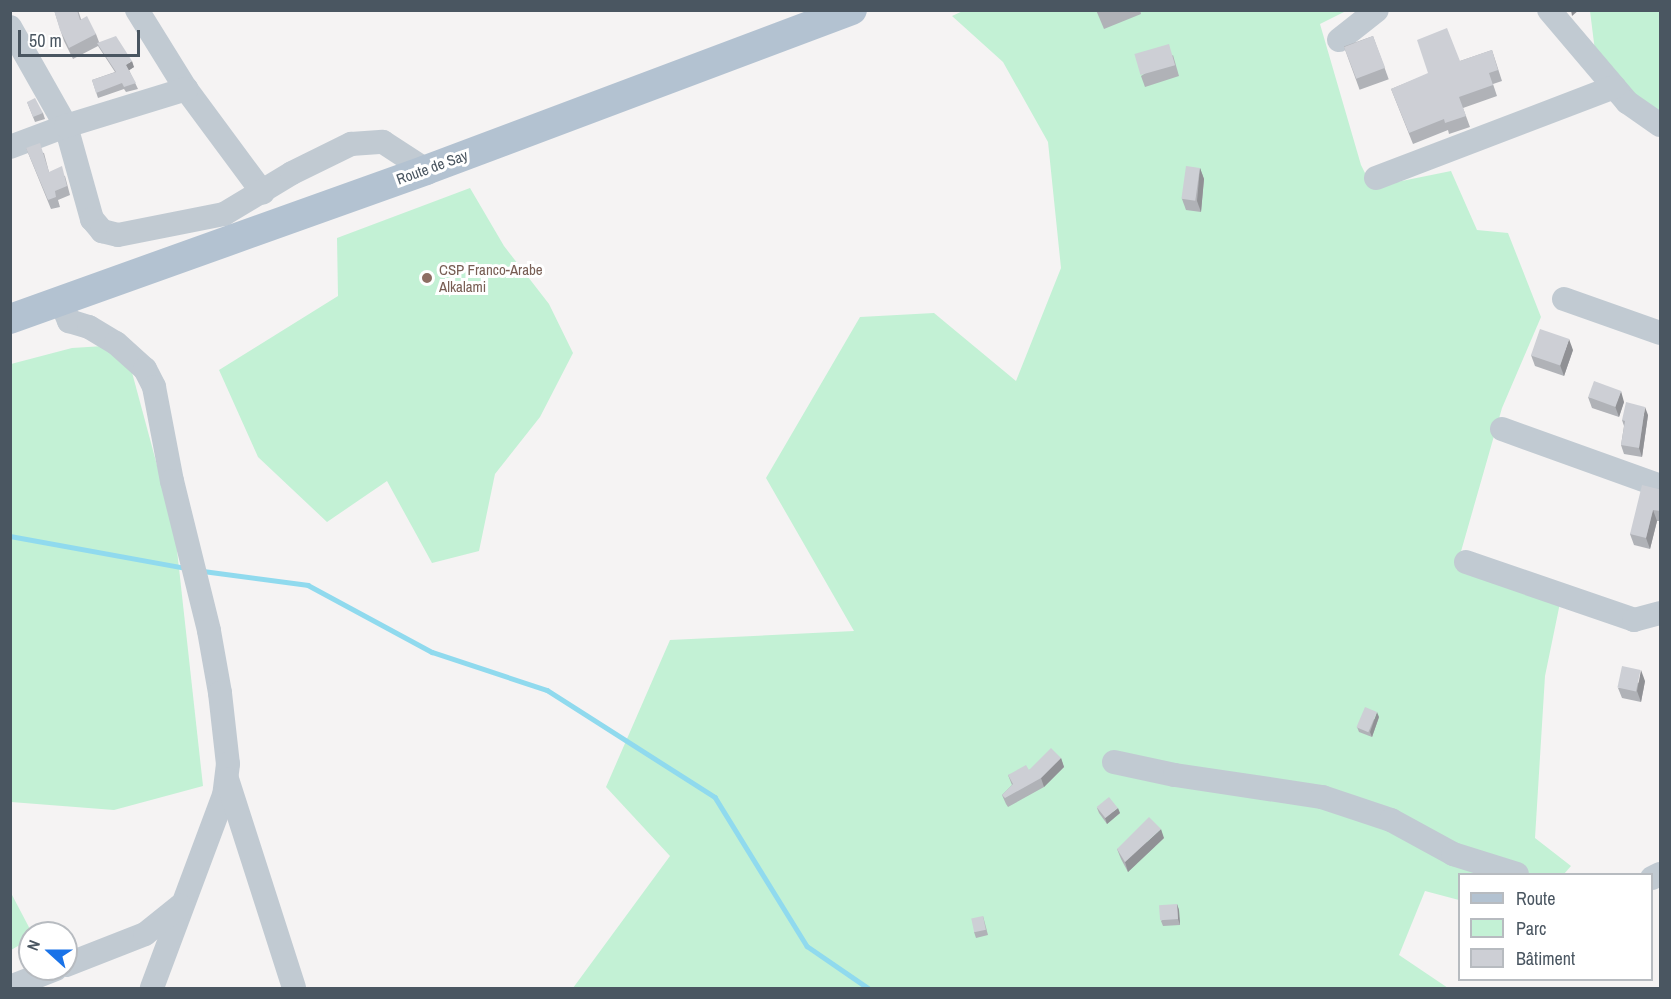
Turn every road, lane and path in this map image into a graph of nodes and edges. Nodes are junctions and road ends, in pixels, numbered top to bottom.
1 (137, 10) edge
2 (852, 10) edge
3 (1377, 10) edge
4 (1549, 10) edge
5 (10, 27) edge
6 (1339, 40) dead end
7 (1614, 87) junction
8 (186, 89) junction
9 (1660, 125) edge
10 (66, 126) junction
11 (10, 147) edge
12 (426, 170) junction
13 (1376, 178) dead end
14 (263, 193) junction
15 (1563, 299) dead end
16 (61, 303) junction
17 (10, 319) edge
18 (1660, 333) edge
19 (1502, 429) dead end
20 (1660, 486) edge
21 (1466, 562) dead end
22 (1660, 613) edge
23 (1114, 762) dead end
24 (227, 778) junction
25 (1514, 873) edge
26 (182, 904) junction
27 (78, 960) edge
28 (25, 981) edge
29 (10, 987) edge
30 (152, 988) edge
31 (294, 988) edge

1 - 8 street
2 - 12 main road, Route de Say
3 - 6 street
4 - 7 street
5 - 10 street
7 - 9 street
7 - 13 street
8 - 10 street
8 - 14 street
10 - 11 street
10 - 14 street
12 - 14 street
12 - 16 main road, Route de Say
15 - 18 street
16 - 17 main road, Route de Say
16 - 24 street
19 - 20 street
21 - 22 street
23 - 25 street
24 - 26 street
24 - 31 street
26 - 27 street
26 - 30 street
28 - 29 street

